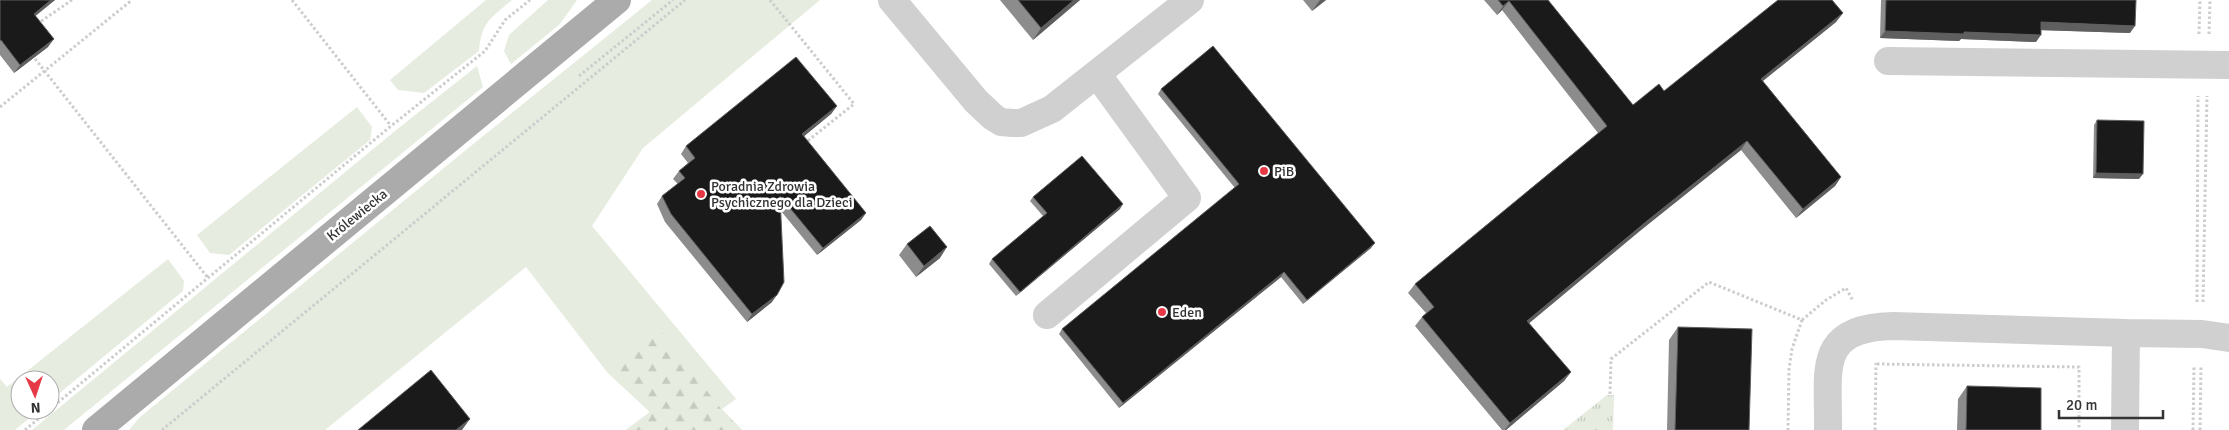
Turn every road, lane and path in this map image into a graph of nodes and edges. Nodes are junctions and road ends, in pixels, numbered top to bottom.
1 (72, 0) edge
2 (132, 0) edge
3 (292, 0) edge
4 (530, 0) edge
5 (617, 0) edge
6 (673, 0) edge
7 (685, 0) edge
8 (770, 0) edge
9 (892, 0) edge
10 (1190, 0) edge
11 (2200, 0) edge
12 (2210, 0) edge
13 (34, 27) edge
14 (29, 50) edge
15 (1888, 61) dead end
16 (2212, 65) edge
17 (45, 70) junction
18 (1097, 74) junction
19 (576, 79) dead end
20 (0, 107) edge
21 (391, 126) junction
22 (800, 148) edge
23 (208, 278) junction
24 (1047, 315) dead end
25 (2126, 333) junction
26 (2199, 334) junction
27 (2229, 338) edge
28 (1610, 394) dead end
29 (60, 401) edge
30 (37, 420) edge
31 (25, 430) edge
32 (96, 430) edge
33 (162, 430) edge
34 (1788, 430) edge
35 (1828, 430) edge
36 (1875, 430) edge
37 (2079, 430) edge
38 (2125, 430) edge
39 (2193, 430) edge
40 (2200, 430) edge

1 - 13 path
2 - 17 path
3 - 21 path
4 - 21 path
5 - 32 main road, Królewiecka
6 - 19 path
7 - 33 path
8 - 22 path
9 - 18 lane
10 - 18 lane
11 - 16 path
12 - 16 path
14 - 17 path
15 - 16 lane
16 - 26 path
16 - 26 path
17 - 20 path
17 - 23 path
18 - 24 lane
21 - 23 path
23 - 29 path
25 - 26 lane
25 - 35 lane
25 - 38 lane
26 - 27 lane
26 - 39 path
26 - 40 path
28 - 34 path
30 - 31 path
36 - 37 path

